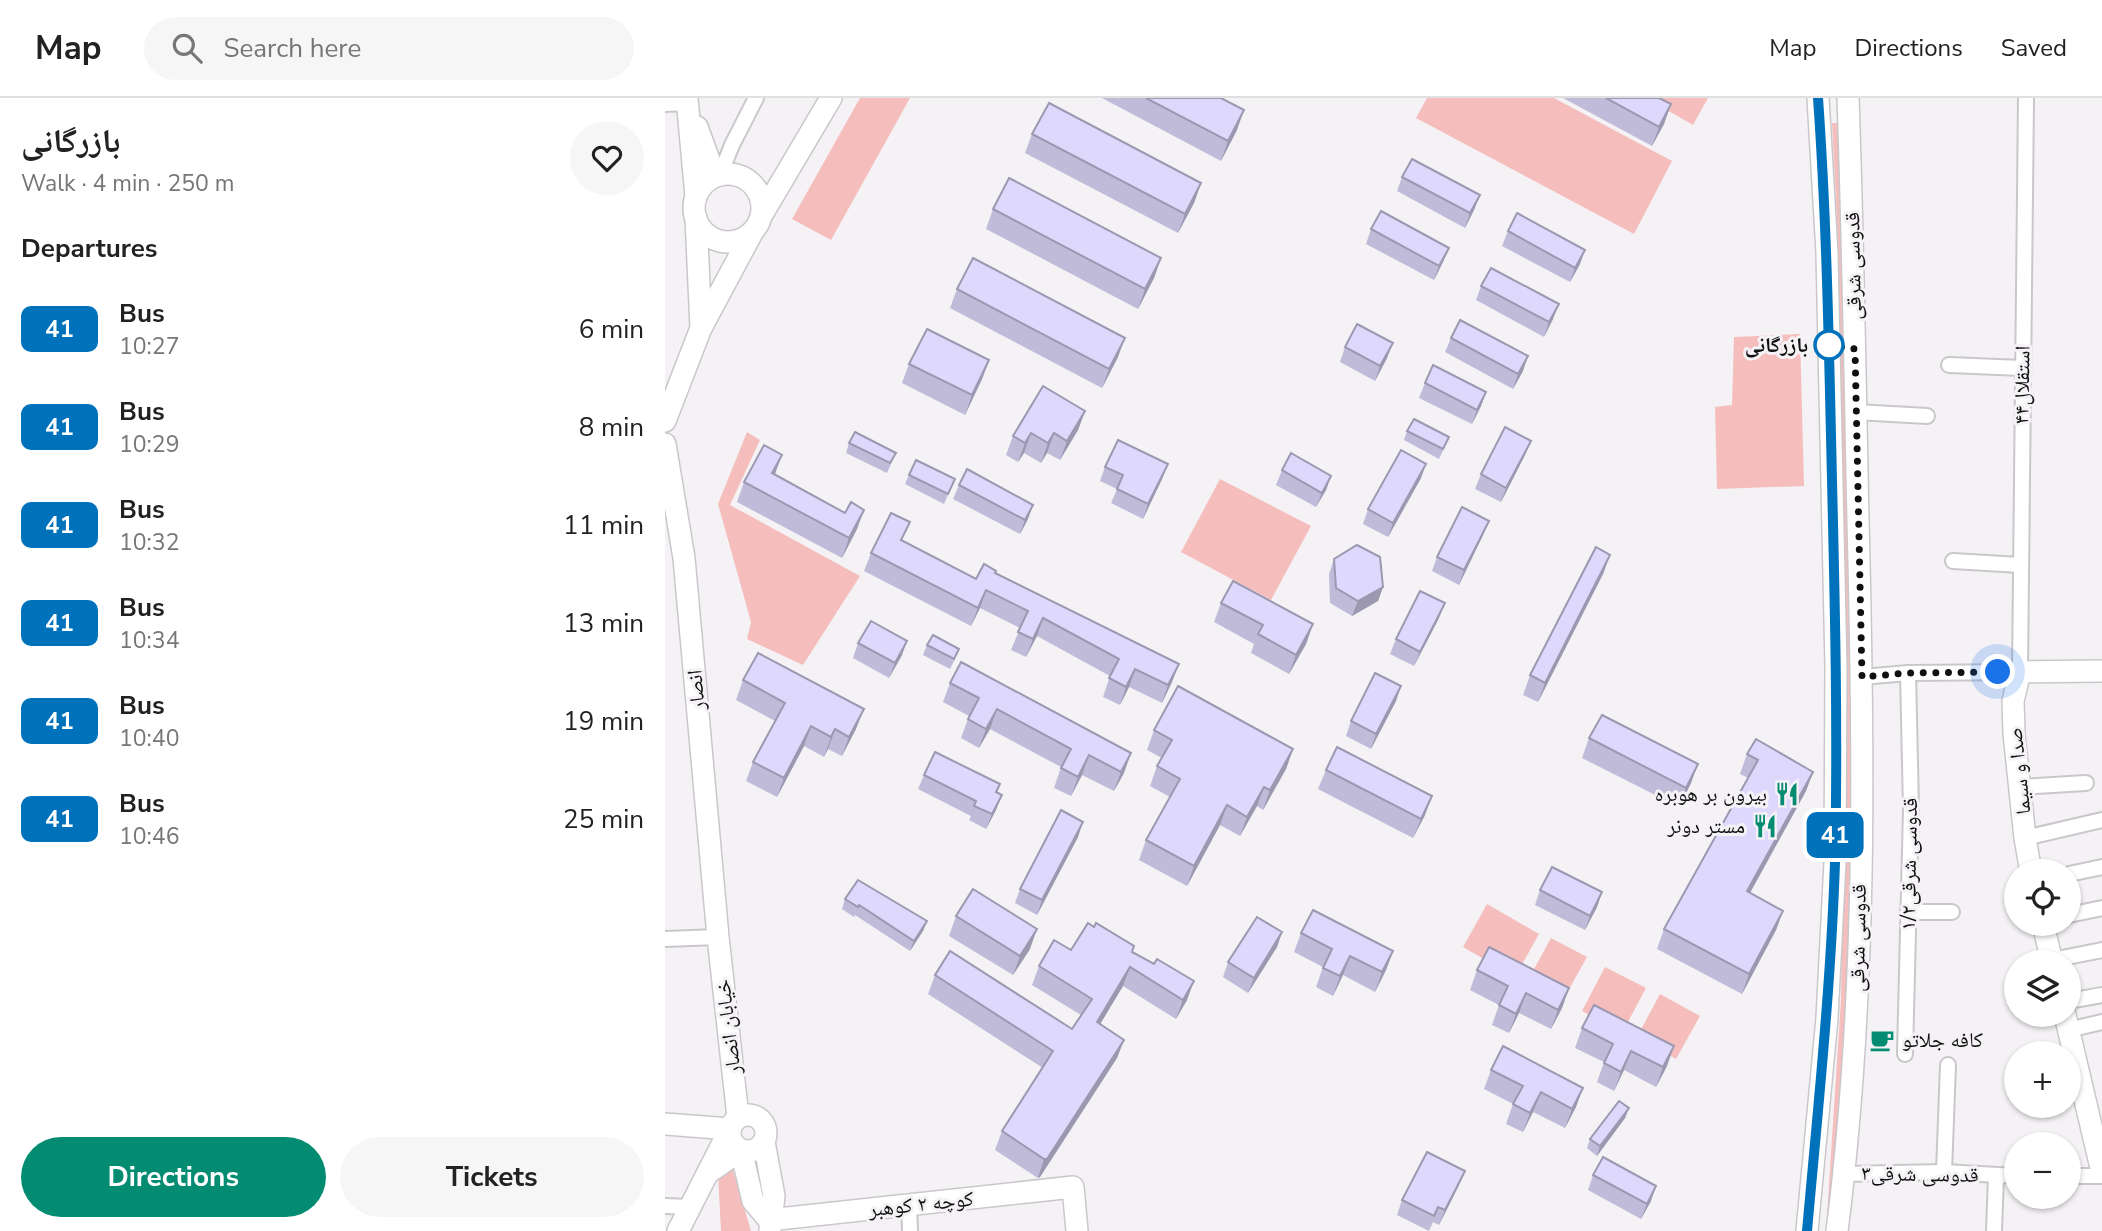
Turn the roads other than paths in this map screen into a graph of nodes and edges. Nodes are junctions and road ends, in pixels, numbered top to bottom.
1 (756, 98) edge
2 (831, 98) edge
3 (2026, 98) edge
4 (1818, 99) edge
5 (687, 100) edge
6 (1848, 100) edge
7 (665, 104) edge
8 (803, 147) junction
9 (717, 176) junction
10 (754, 185) junction
11 (696, 197) junction
12 (696, 218) junction
13 (758, 222) junction
14 (701, 328) junction
15 (1949, 365) dead end
16 (2022, 368) junction
17 (1856, 412) junction
18 (1927, 416) dead end
19 (665, 421) edge
20 (665, 444) edge
21 (671, 524) edge
22 (674, 559) edge
23 (1953, 561) dead end
24 (2020, 565) junction
25 (2102, 671) edge
26 (2020, 672) junction
27 (1908, 673) junction
28 (1862, 677) junction
29 (2086, 783) dead end
30 (2020, 787) junction
31 (2102, 820) edge
32 (2025, 838) junction
33 (2029, 859) edge
34 (2102, 867) edge
35 (2081, 871) edge
36 (2102, 908) edge
37 (1908, 912) junction
38 (1952, 912) dead end
39 (2081, 912) edge
40 (718, 937) junction
41 (665, 939) edge
42 (2102, 950) edge
43 (2081, 955) edge
44 (2102, 995) edge
45 (2081, 999) edge
46 (2081, 1022) edge
47 (2102, 1022) edge
48 (2068, 1027) edge
49 (1905, 1054) dead end
50 (1948, 1065) dead end
51 (734, 1123) junction
52 (665, 1124) edge
53 (764, 1142) junction
54 (741, 1150) junction
55 (1944, 1172) junction
56 (1845, 1174) junction
57 (2102, 1174) edge
58 (706, 1175) junction
59 (2081, 1175) edge
60 (1996, 1176) junction
61 (2004, 1176) edge
62 (909, 1205) junction
63 (665, 1206) edge
64 (689, 1207) junction
65 (770, 1226) edge
66 (678, 1231) edge
67 (910, 1231) edge
68 (1077, 1231) edge
69 (1807, 1231) edge
70 (1837, 1231) edge
71 (1994, 1231) edge

1 - 9 street
2 - 8 street
3 - 16 street, استقلال۴۴
4 - 6 street
4 - 69 street, قدوسی شرقی
5 - 7 street
5 - 9 street
5 - 11 street
6 - 17 street, قدوسی شرقی
8 - 10 street
8 - 13 street
9 - 10 street
9 - 11 street
10 - 13 street
11 - 12 street
12 - 13 street
12 - 14 street
13 - 14 street
14 - 19 street
15 - 16 street
16 - 24 street, استقلال۴۴
17 - 18 street
17 - 28 street, قدوسی شرقی
20 - 21 street, انصار
21 - 22 street, انصار
22 - 40 street, انصار
23 - 24 street
24 - 26 street, استقلال۴۴
25 - 26 street
26 - 27 street
26 - 30 street, صدا و سیما
27 - 28 street
27 - 37 street, قدوسی شرقی۱/۲
28 - 56 street, قدوسی شرقی
29 - 30 street
30 - 32 street, صدا و سیما
31 - 32 street
32 - 33 street, صدا و سیما
34 - 35 street
36 - 39 street
37 - 38 street
37 - 49 street, قدوسی شرقی۱/۲
40 - 41 street
40 - 51 street, خیابان انصار
42 - 43 street
44 - 45 street
46 - 47 street
48 - 57 street
50 - 55 street
51 - 52 street
51 - 53 street
51 - 54 street
51 - 58 street
53 - 54 street
53 - 65 street
54 - 58 street
54 - 65 street
55 - 56 street, قدوسی شرقی۳
55 - 60 street, قدوسی شرقی۳
56 - 70 street, قدوسی شرقی
57 - 59 street
58 - 64 street
60 - 61 street, قدوسی شرقی۳
60 - 71 street
62 - 65 street, کوچه ۲ کوهبر
62 - 67 street
62 - 68 street, کوچه ۲ کوهبر
63 - 64 street
64 - 66 street

